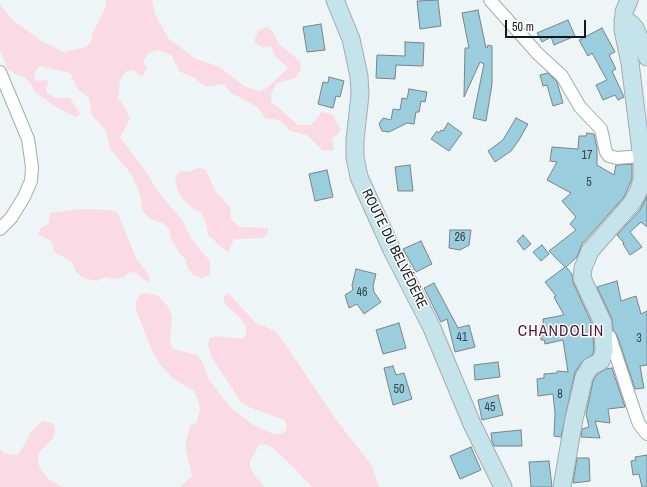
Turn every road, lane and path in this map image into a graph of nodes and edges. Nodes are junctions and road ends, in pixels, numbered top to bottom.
1 (336, 0) edge
2 (490, 0) edge
3 (629, 0) edge
4 (623, 21) junction
5 (647, 57) edge
6 (0, 72) edge
7 (641, 156) junction
8 (0, 229) edge
9 (604, 333) junction
10 (647, 434) edge
11 (503, 487) edge
12 (562, 487) edge

1 - 11 street, ROUTE DU BELVÉDÈRE
2 - 7 street
3 - 4 street
4 - 5 street
4 - 7 street
6 - 8 street
7 - 9 street
9 - 10 street
9 - 12 street

